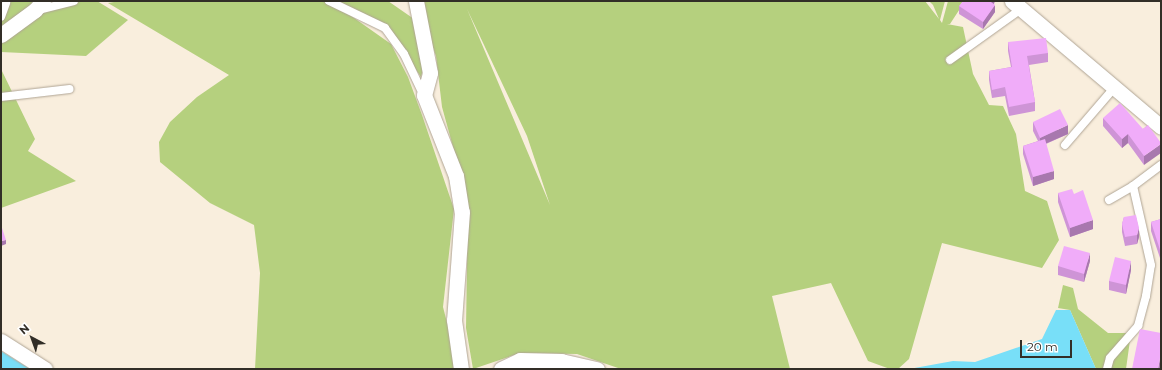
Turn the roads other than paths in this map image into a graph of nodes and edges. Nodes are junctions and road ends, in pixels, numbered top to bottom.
1 (74, 1) edge
2 (329, 1) edge
3 (416, 1) edge
4 (5, 2) edge
5 (1016, 5) edge
6 (39, 6) edge
7 (1, 17) edge
8 (1, 35) edge
9 (950, 60) dead end
10 (1114, 88) junction
11 (70, 90) dead end
12 (424, 96) junction
13 (1, 97) edge
14 (1161, 127) edge
15 (1065, 144) dead end
16 (1161, 165) edge
17 (1133, 186) junction
18 (1109, 200) dead end
19 (1, 341) edge
20 (45, 369) edge
21 (461, 369) edge
22 (501, 369) edge
23 (597, 369) edge
24 (1107, 369) edge

1 - 6 lane
2 - 12 lane
3 - 12 street
4 - 7 lane
5 - 9 lane
5 - 10 street
6 - 8 street
10 - 14 street
10 - 15 lane
11 - 13 lane
12 - 21 street
16 - 17 lane
17 - 18 lane
17 - 24 lane
19 - 20 street
22 - 23 street

